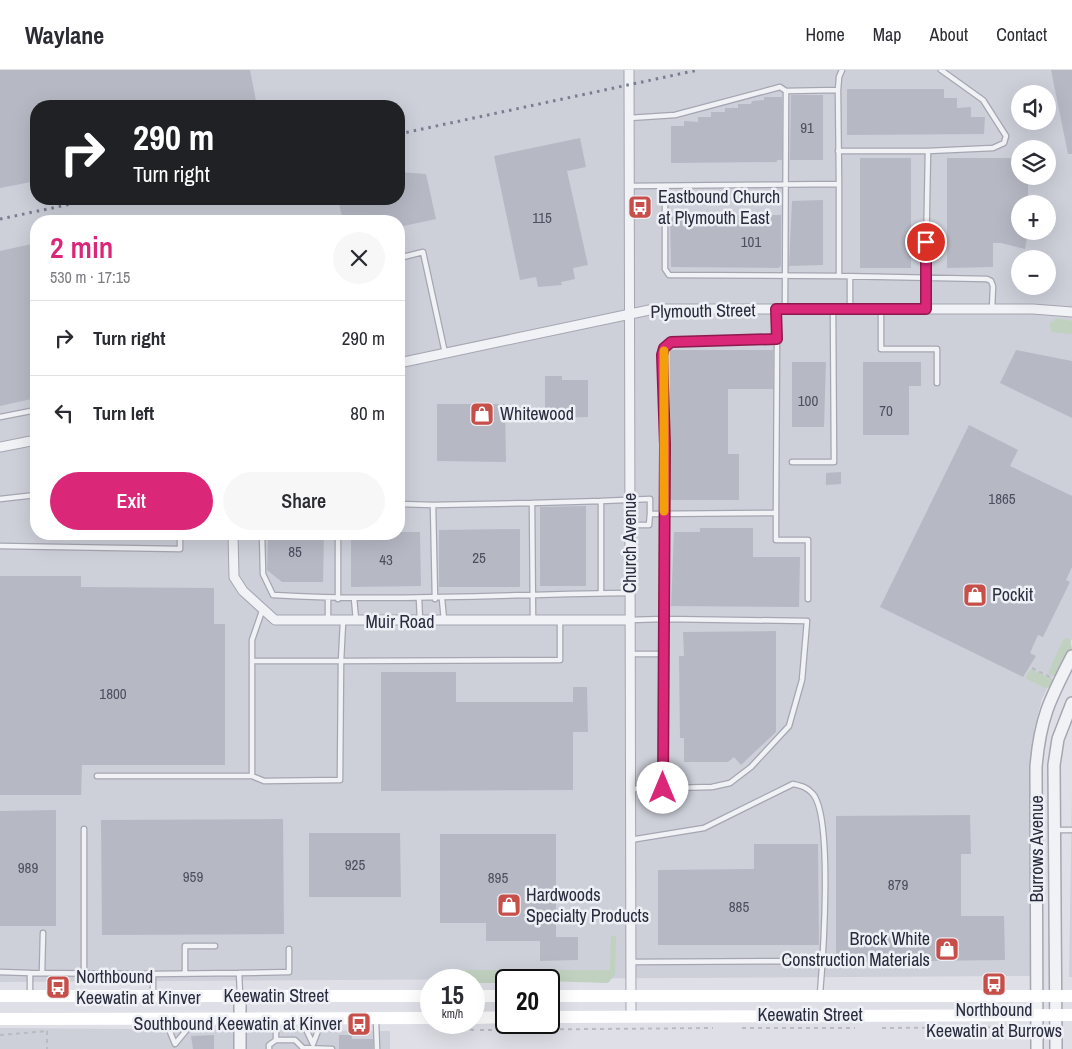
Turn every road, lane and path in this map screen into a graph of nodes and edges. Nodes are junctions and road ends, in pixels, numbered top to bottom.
1 (629, 70) edge
2 (842, 70) edge
3 (942, 70) edge
4 (838, 90) junction
5 (786, 91) junction
6 (629, 118) junction
7 (838, 151) junction
8 (928, 151) junction
9 (786, 184) junction
10 (839, 184) junction
11 (629, 186) junction
12 (665, 186) junction
13 (405, 257) edge
14 (840, 276) junction
15 (786, 277) junction
16 (850, 277) junction
17 (926, 278) junction
18 (781, 309) junction
19 (834, 309) junction
20 (850, 309) junction
21 (881, 309) junction
22 (926, 309) junction
23 (992, 309) junction
24 (1072, 312) edge
25 (629, 314) junction
26 (777, 339) junction
27 (445, 353) junction
28 (405, 362) edge
29 (937, 383) dead end
30 (30, 411) edge
31 (0, 417) edge
32 (30, 441) edge
33 (0, 447) edge
34 (792, 462) dead end
35 (30, 496) edge
36 (0, 499) edge
37 (630, 500) junction
38 (602, 502) junction
39 (532, 503) junction
40 (405, 504) edge
41 (433, 505) junction
42 (776, 513) junction
43 (650, 514) junction
44 (664, 514) junction
45 (630, 525) junction
46 (180, 540) edge
47 (233, 540) edge
48 (262, 540) edge
49 (338, 540) edge
50 (0, 546) edge
51 (601, 593) junction
52 (630, 593) junction
53 (532, 596) junction
54 (328, 598) junction
55 (354, 598) junction
56 (338, 599) junction
57 (419, 599) junction
58 (435, 599) junction
59 (442, 599) junction
60 (808, 599) dead end
61 (262, 611) junction
62 (664, 618) junction
63 (630, 620) junction
64 (444, 621) junction
65 (533, 621) junction
66 (560, 621) junction
67 (328, 622) junction
68 (343, 622) junction
69 (356, 622) junction
70 (420, 622) junction
71 (630, 654) junction
72 (664, 654) junction
73 (1072, 656) edge
74 (252, 661) junction
75 (341, 661) junction
76 (1032, 668) dead end
77 (1059, 681) junction
78 (1072, 703) edge
79 (97, 776) dead end
80 (252, 776) junction
81 (663, 788) junction
82 (630, 789) junction
83 (84, 829) dead end
84 (1036, 830) junction
85 (1055, 830) junction
86 (1072, 830) edge
87 (630, 840) junction
88 (43, 933) dead end
89 (214, 946) dead end
90 (289, 949) dead end
91 (823, 960) junction
92 (630, 962) junction
93 (0, 972) edge
94 (30, 973) junction
95 (42, 973) junction
96 (84, 973) junction
97 (239, 973) junction
98 (152, 974) junction
99 (185, 974) junction
100 (1036, 994) junction
101 (820, 995) junction
102 (1056, 995) junction
103 (0, 996) edge
104 (30, 996) junction
105 (153, 996) junction
106 (240, 996) junction
107 (420, 996) edge
108 (560, 996) edge
109 (630, 996) junction
110 (1072, 996) edge
111 (1036, 1014) junction
112 (1056, 1015) junction
113 (1072, 1015) edge
114 (631, 1016) junction
115 (560, 1017) edge
116 (420, 1018) edge
117 (0, 1019) edge
118 (301, 1019) junction
119 (323, 1019) junction
120 (376, 1019) junction
121 (154, 1020) junction
122 (194, 1020) junction
123 (241, 1020) junction
124 (276, 1020) junction
125 (874, 1027) dead end
126 (1018, 1027) dead end
127 (718, 1028) dead end
128 (740, 1028) dead end
129 (858, 1028) dead end
130 (57, 1030) dead end
131 (485, 1030) edge
132 (47, 1031) junction
133 (0, 1035) edge
134 (276, 1040) junction
135 (312, 1046) junction
136 (303, 1048) edge
137 (48, 1049) edge
138 (240, 1049) edge
139 (269, 1049) edge
140 (332, 1049) edge
141 (376, 1049) edge
142 (1037, 1049) edge
143 (1056, 1049) edge

1 - 6 street, Church Avenue
2 - 4 lane
3 - 8 lane
4 - 5 lane
4 - 7 lane
5 - 6 lane
5 - 9 lane
6 - 11 street, Church Avenue
7 - 8 lane
7 - 10 lane
8 - 17 lane
9 - 10 lane
9 - 12 lane
9 - 15 lane
10 - 14 lane
11 - 12 lane
11 - 25 street, Church Avenue
12 - 15 lane
13 - 27 lane
14 - 15 lane
14 - 16 lane
15 - 18 lane
16 - 17 lane
16 - 20 lane
17 - 22 lane
17 - 23 lane
18 - 19 street, Plymouth Street
18 - 25 street, Plymouth Street
18 - 26 lane
19 - 20 street, Plymouth Street
19 - 34 lane
20 - 21 street, Plymouth Street
21 - 22 street, Plymouth Street
21 - 29 lane
22 - 23 street, Plymouth Street
23 - 24 street, Plymouth Street
25 - 27 street, Plymouth Street
25 - 37 street, Church Avenue
26 - 42 lane
26 - 44 lane
27 - 28 street, Plymouth Street
30 - 31 lane
32 - 33 street
35 - 36 lane
37 - 38 lane
37 - 43 lane
37 - 45 street, Church Avenue
38 - 39 lane
38 - 51 lane
39 - 41 lane
39 - 53 lane
40 - 41 lane
41 - 58 lane
42 - 44 lane
42 - 60 lane
43 - 44 lane
43 - 45 lane
44 - 62 lane
45 - 52 street, Church Avenue
46 - 50 lane
47 - 61 street, Muir Road
48 - 54 lane
49 - 56 lane
51 - 52 lane
51 - 53 lane
52 - 63 street, Church Avenue
53 - 59 lane
53 - 65 lane
54 - 56 lane
54 - 67 lane
55 - 56 lane
55 - 57 lane
55 - 69 lane
57 - 58 lane
57 - 70 lane
58 - 59 lane
59 - 64 lane
61 - 67 street, Muir Road
61 - 74 lane
62 - 63 lane
62 - 72 lane
62 - 81 lane
63 - 66 street, Muir Road
63 - 71 street, Church Avenue
64 - 65 street, Muir Road
64 - 70 street, Muir Road
65 - 66 street, Muir Road
66 - 75 lane
67 - 68 street, Muir Road
68 - 69 street, Muir Road
68 - 75 lane
69 - 70 street, Muir Road
71 - 72 lane
71 - 82 street, Church Avenue
72 - 81 lane
73 - 77 street, Burrows Avenue
74 - 75 lane
74 - 80 lane
75 - 80 lane
76 - 77 path
77 - 84 street, Burrows Avenue
78 - 85 street, Burrows Avenue
79 - 80 lane
81 - 82 lane
82 - 87 street, Church Avenue
83 - 96 lane
84 - 85 street
84 - 100 street, Burrows Avenue
85 - 86 lane
85 - 102 street, Burrows Avenue
87 - 91 lane
87 - 92 street, Church Avenue
88 - 95 lane
89 - 99 lane
90 - 97 lane
91 - 92 lane
91 - 101 lane
92 - 109 street, Church Avenue
93 - 94 lane
94 - 95 lane
94 - 104 lane
95 - 96 lane
96 - 98 lane
97 - 99 lane
97 - 106 lane
98 - 99 lane
98 - 105 lane
100 - 101 main road, Keewatin Street
100 - 102 main road, Keewatin Street
100 - 111 street, Burrows Avenue
101 - 109 main road, Keewatin Street
102 - 110 main road, Keewatin Street
102 - 112 street, Burrows Avenue
103 - 104 main road, Keewatin Street
104 - 105 main road, Keewatin Street
105 - 106 main road, Keewatin Street
106 - 107 main road, Keewatin Street
106 - 123 street
108 - 109 main road, Keewatin Street
109 - 114 street, Church Avenue
111 - 112 main road, Keewatin Street
111 - 114 main road, Keewatin Street
111 - 142 street, Burrows Avenue
112 - 113 main road, Keewatin Street
112 - 143 street, Burrows Avenue
114 - 115 main road, Keewatin Street
116 - 120 main road, Keewatin Street
117 - 121 main road, Keewatin Street
118 - 119 main road, Keewatin Street
118 - 124 main road, Keewatin Street
118 - 135 lane
119 - 120 main road, Keewatin Street
119 - 135 lane
120 - 141 lane
121 - 122 main road, Keewatin Street
121 - 122 lane
122 - 123 main road, Keewatin Street
123 - 124 main road, Keewatin Street
123 - 138 street
124 - 134 lane
125 - 126 path
127 - 131 path
128 - 129 path
130 - 132 path
132 - 133 path
132 - 137 path
134 - 136 lane
134 - 139 lane
135 - 136 lane
135 - 140 lane

